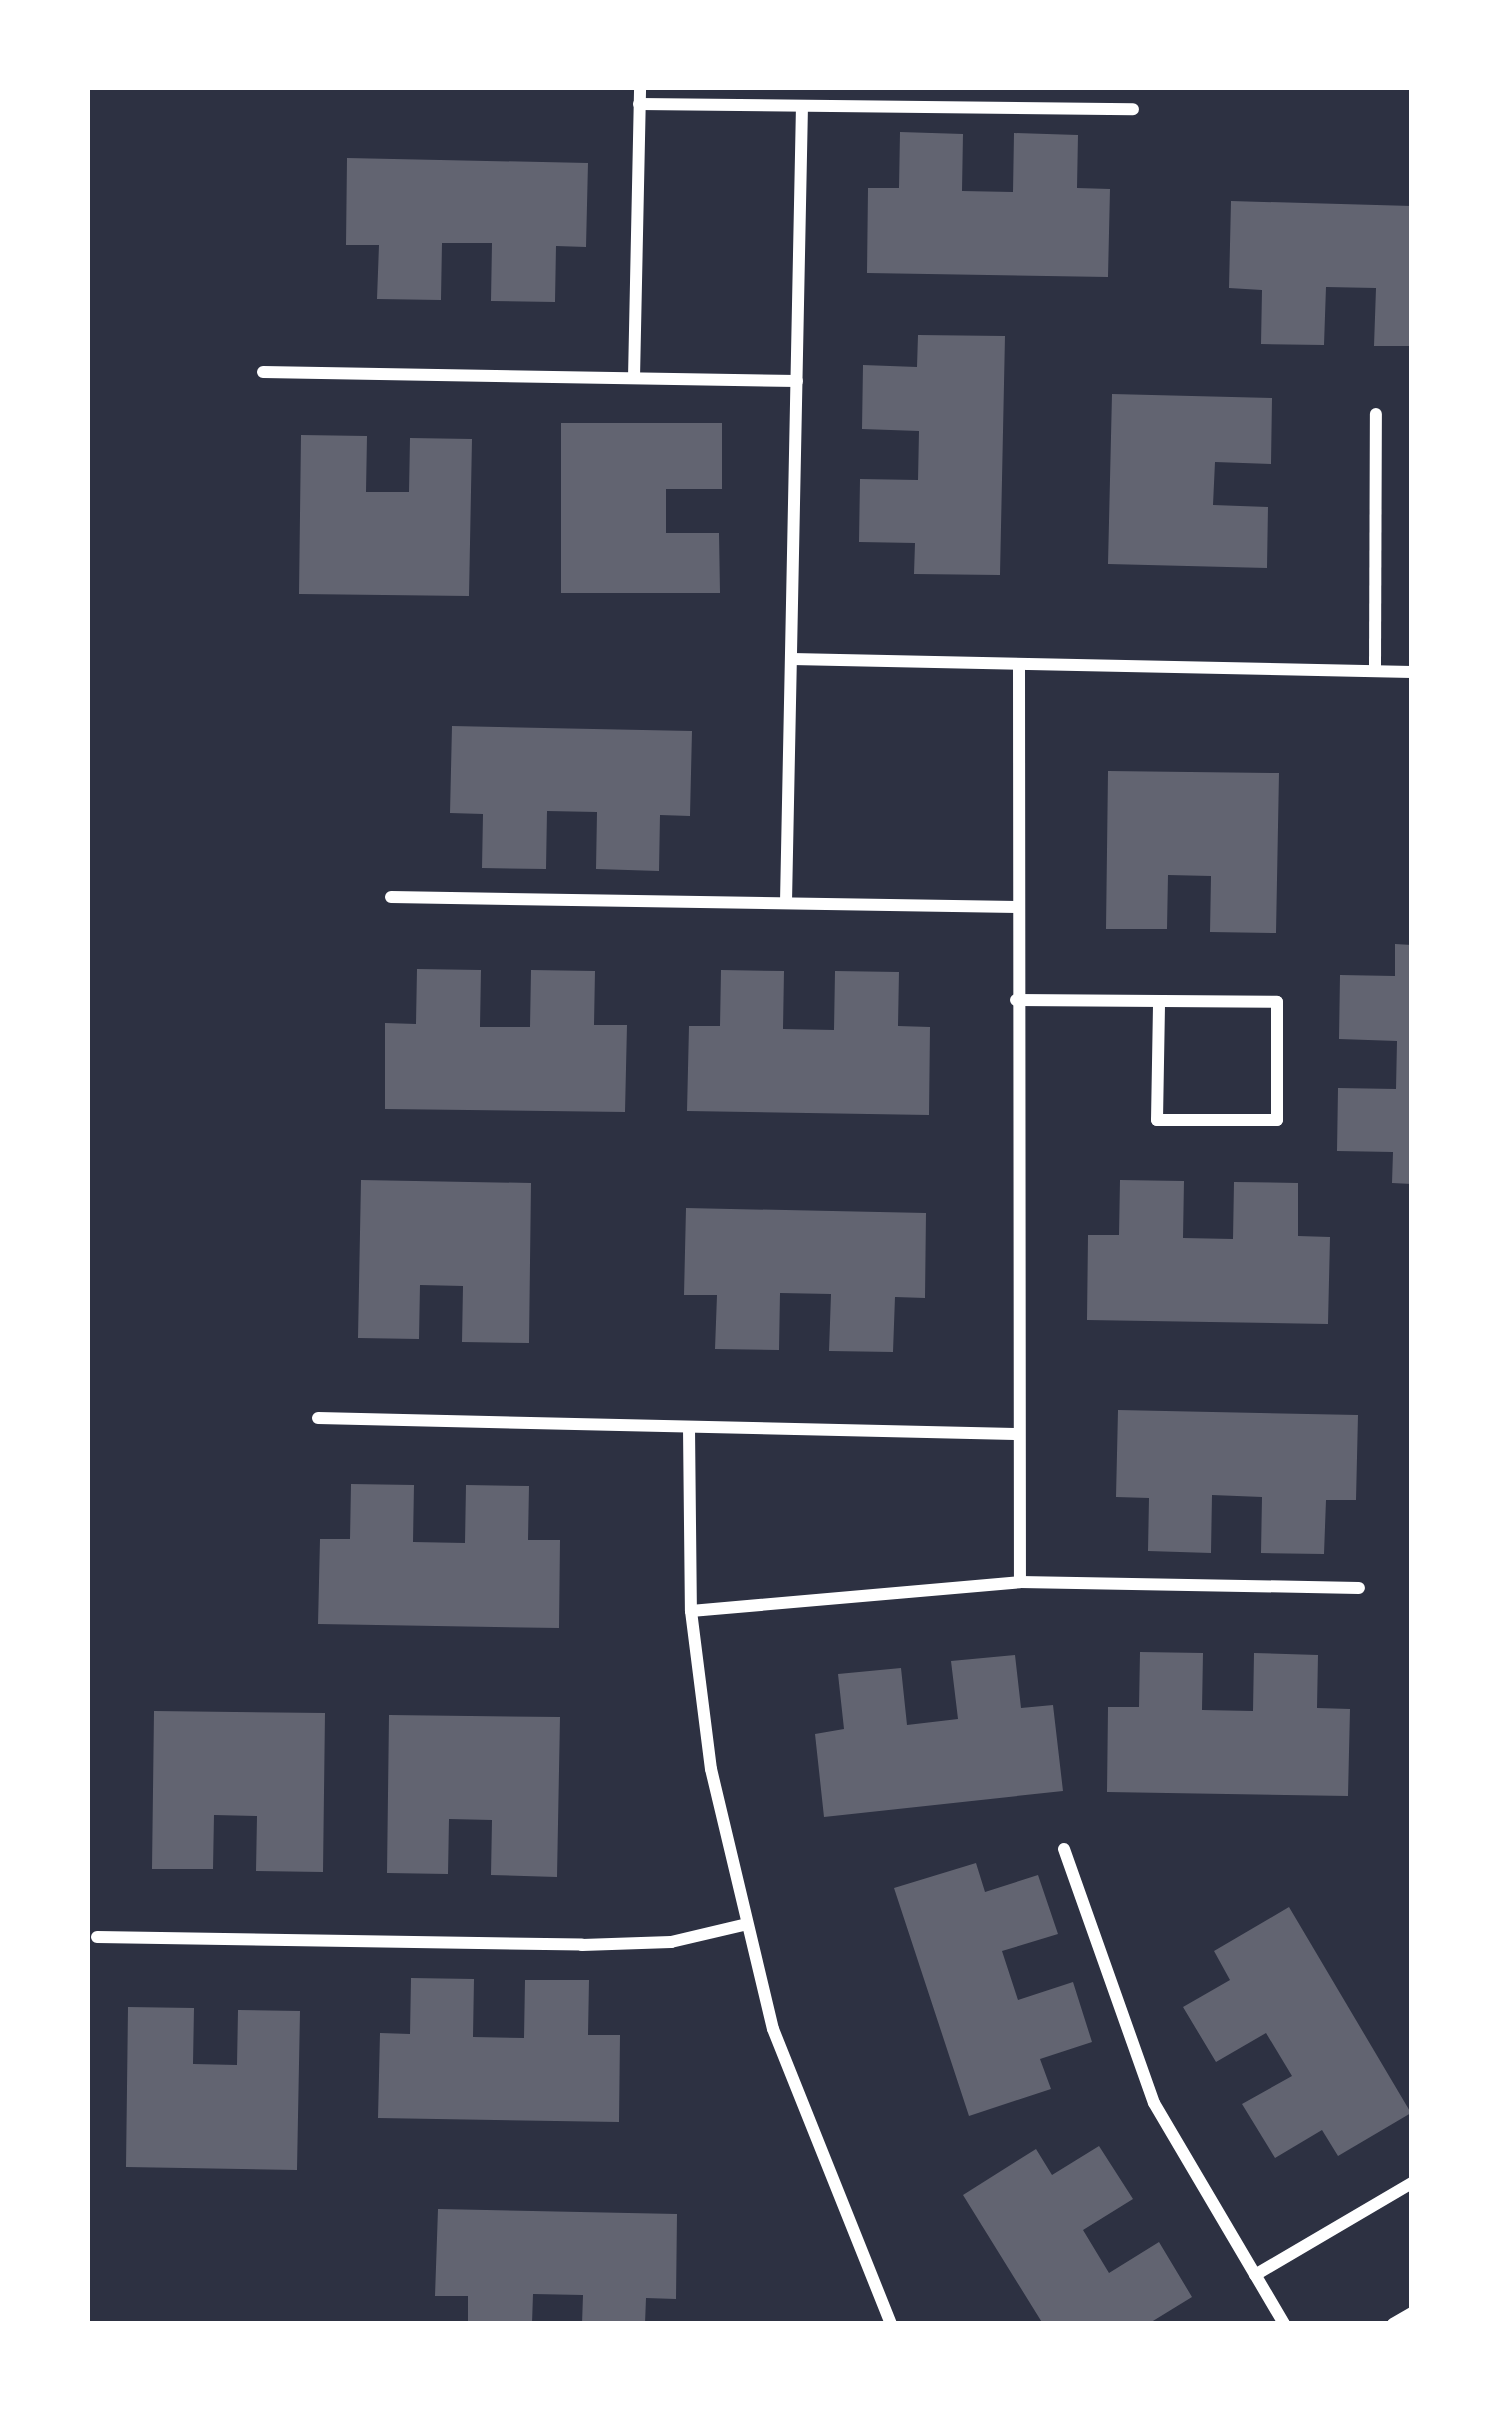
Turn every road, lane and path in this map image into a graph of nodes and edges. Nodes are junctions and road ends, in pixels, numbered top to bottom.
1 (640, 87) edge
2 (639, 104) junction
3 (802, 107) junction
4 (1133, 109) dead end
5 (263, 372) dead end
6 (634, 378) junction
7 (797, 381) junction
8 (1376, 414) dead end
9 (792, 659) junction
10 (1019, 664) junction
11 (1375, 667) junction
12 (1412, 673) edge
13 (391, 896) dead end
14 (786, 902) junction
15 (1017, 907) junction
16 (1016, 1000) junction
17 (1159, 1002) junction
18 (318, 1418) dead end
19 (689, 1428) junction
20 (1015, 1434) junction
21 (1020, 1582) junction
22 (1359, 1588) dead end
23 (691, 1610) junction
24 (1064, 1850) dead end
25 (747, 1924) junction
26 (97, 1937) dead end
27 (1412, 2182) edge
28 (1255, 2275) junction
29 (1412, 2313) edge
30 (891, 2324) edge
31 (1284, 2324) edge
32 (1393, 2324) edge

1 - 2 street
2 - 3 street
2 - 6 street
3 - 4 street
3 - 7 street
5 - 6 street
6 - 7 street
7 - 9 street
8 - 11 street
9 - 10 street
9 - 14 street
10 - 11 street
10 - 15 street
11 - 12 street
13 - 14 street
14 - 15 street
15 - 16 street
16 - 17 street
16 - 20 street
17 - 17 street
18 - 19 street
19 - 20 street
19 - 23 street
20 - 21 street
21 - 22 street
21 - 23 street
23 - 25 street
24 - 28 street
25 - 26 street
25 - 30 street
27 - 28 street
28 - 31 street
29 - 32 street

